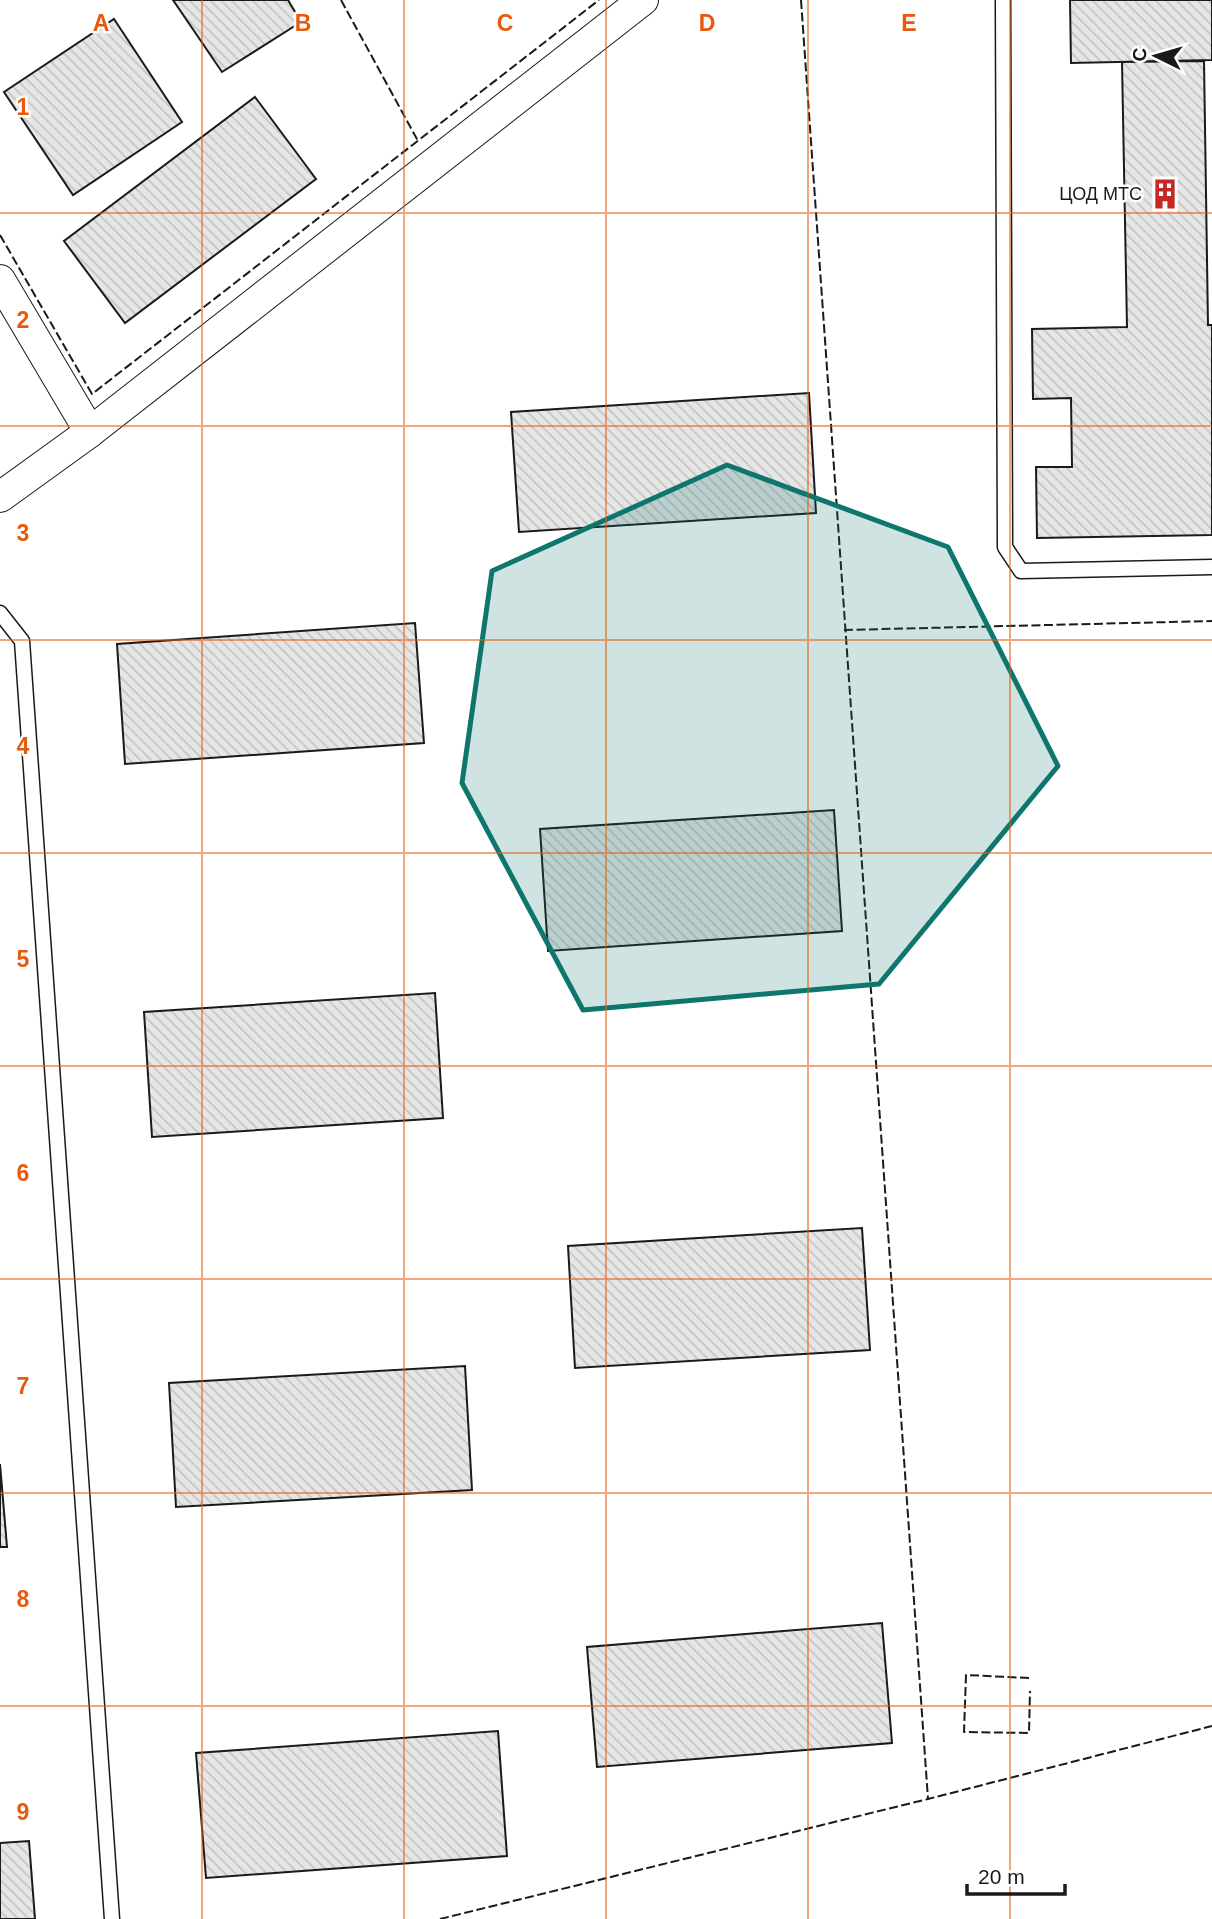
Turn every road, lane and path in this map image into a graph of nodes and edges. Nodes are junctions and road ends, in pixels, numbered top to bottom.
1 (643, 0) edge
2 (1003, 0) edge
3 (0, 280) edge
4 (90, 432) junction
5 (0, 497) edge
6 (1212, 567) edge
7 (0, 613) edge
8 (111, 1919) edge

1 - 4 street
2 - 6 lane
3 - 4 street
4 - 5 street
7 - 8 lane

